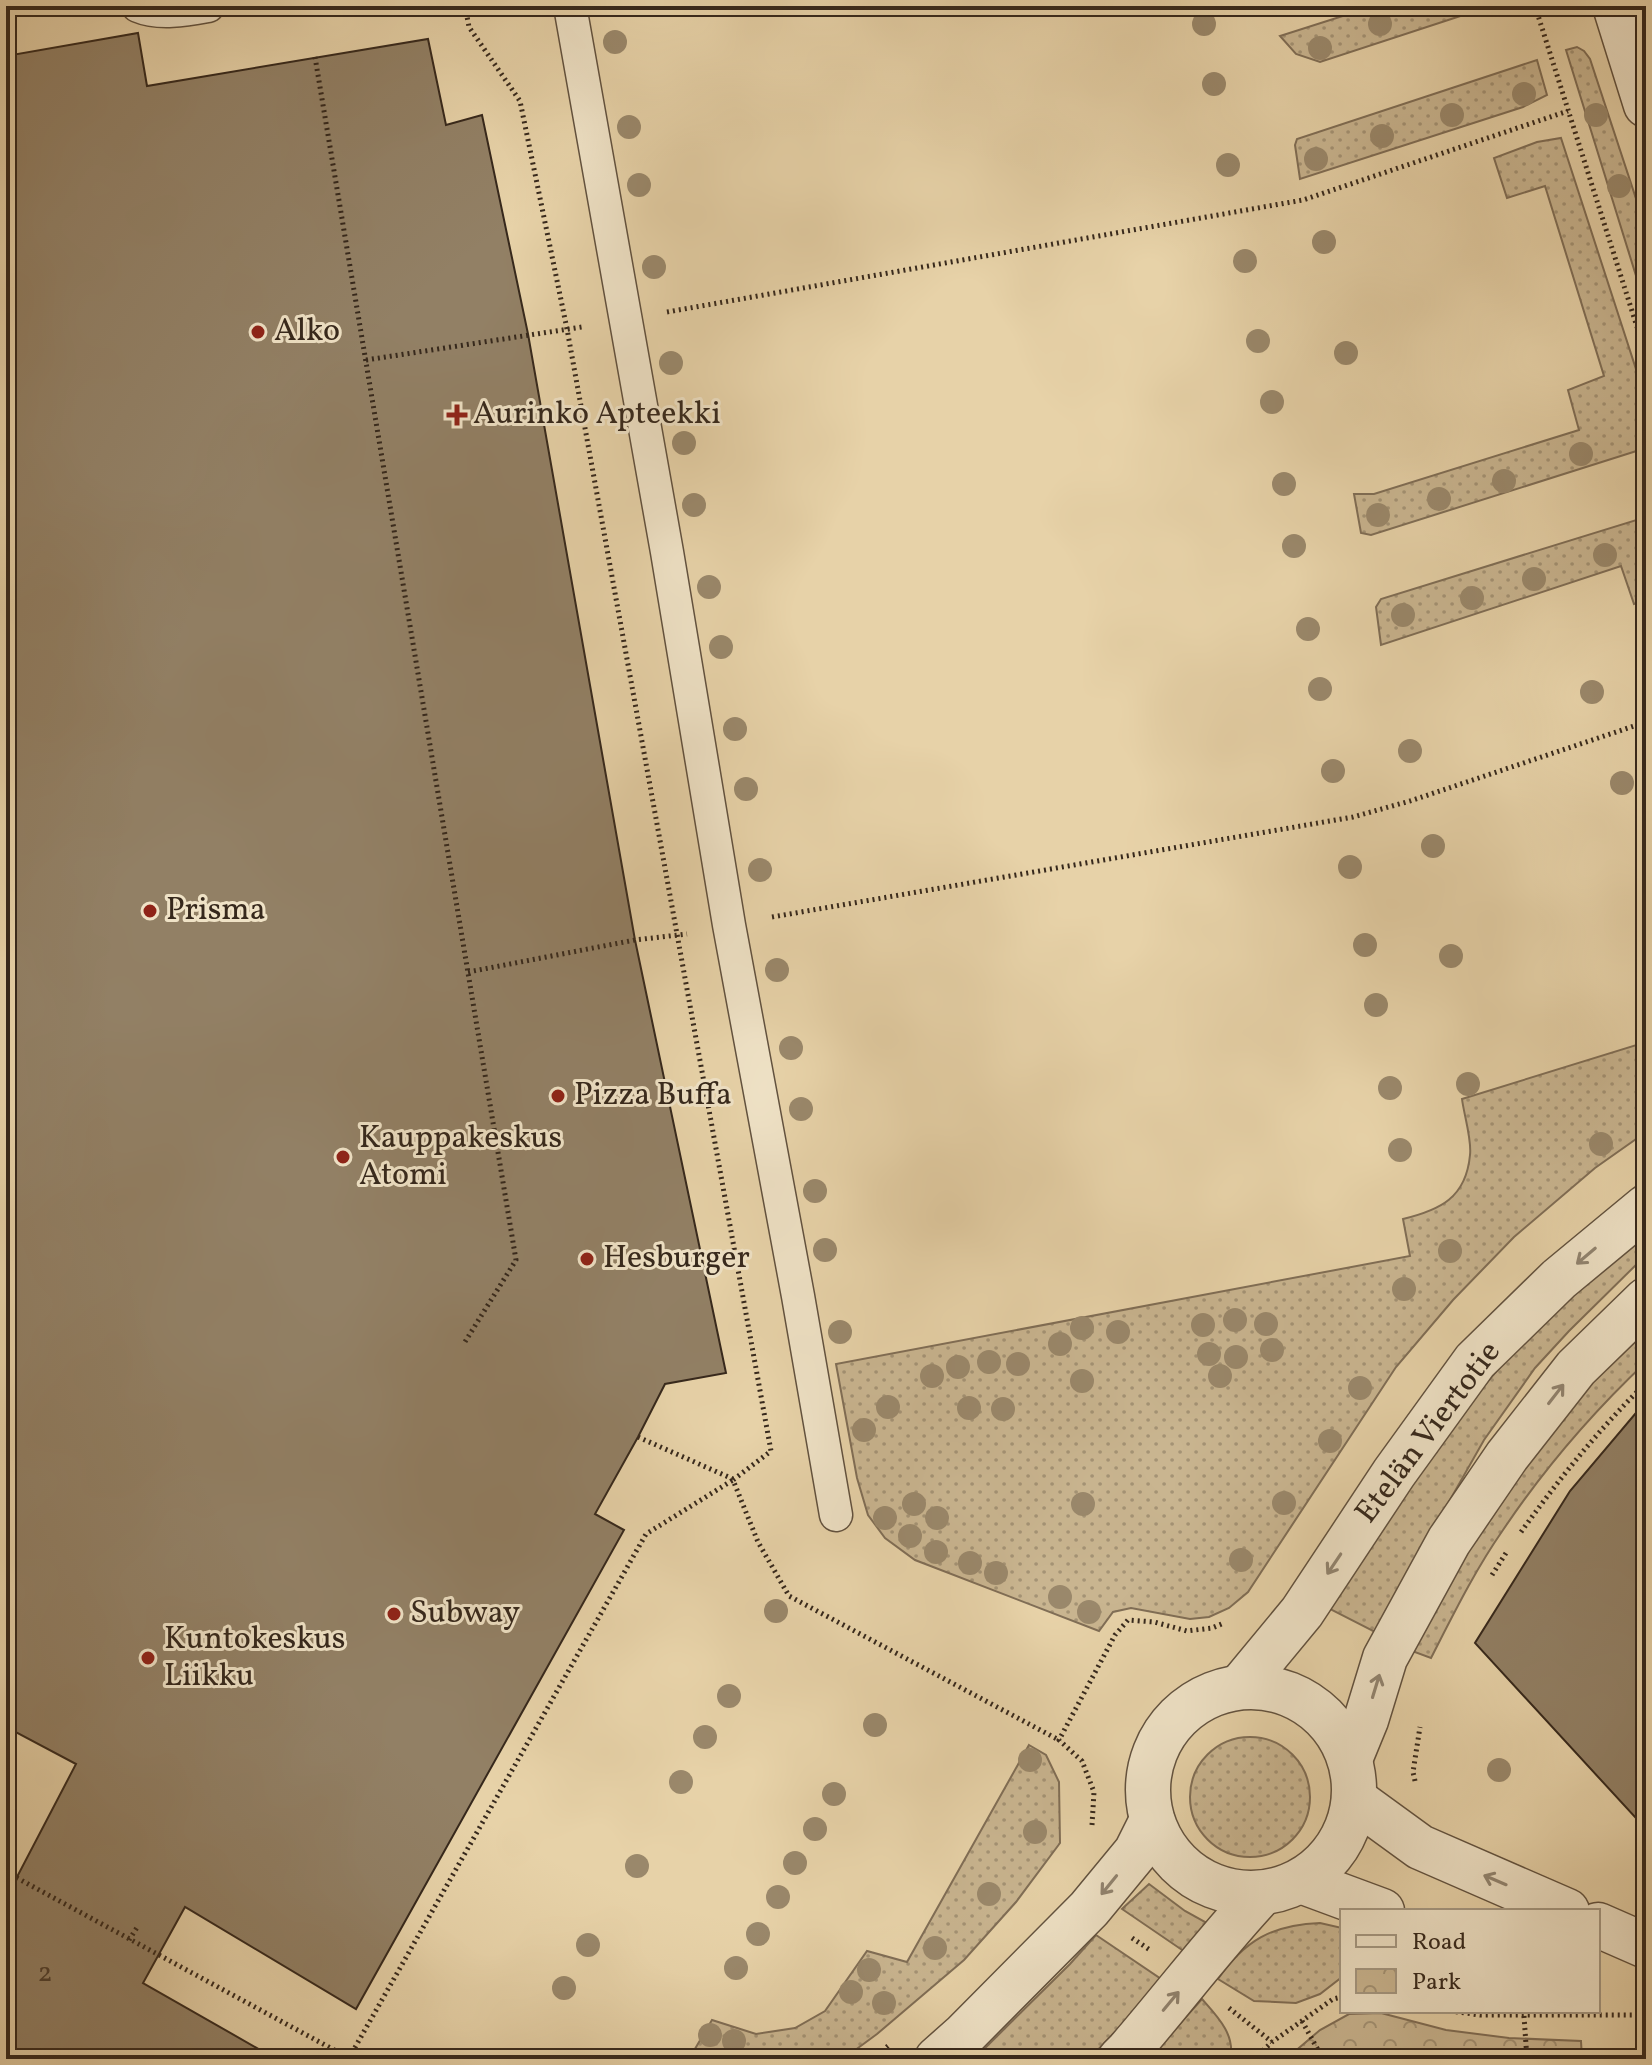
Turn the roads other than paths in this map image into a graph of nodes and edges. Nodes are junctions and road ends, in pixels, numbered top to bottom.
1 (138, 6) edge
2 (208, 6) edge
3 (570, 6) edge
4 (1615, 6) edge
5 (1646, 105) edge
6 (1646, 1207) edge
7 (1646, 1300) edge
8 (836, 1515) dead end
9 (1240, 1687) junction
10 (1352, 1779) junction
11 (1152, 1820) junction
12 (1281, 1887) junction
13 (1374, 1909) edge
14 (1562, 1909) edge
15 (1600, 1926) edge
16 (1646, 1949) edge
17 (1600, 1954) edge
18 (937, 2059) edge
19 (1120, 2059) edge

1 - 2 lane
3 - 8 lane
4 - 5 street
6 -> 9 street, Etelän Viertotie
10 -> 7 street
9 - 10 street
9 - 11 street
10 - 12 street
14 -> 10 street
11 - 12 street
11 -> 18 street
12 - 13 street
19 -> 12 street
15 - 16 street
16 - 17 street

